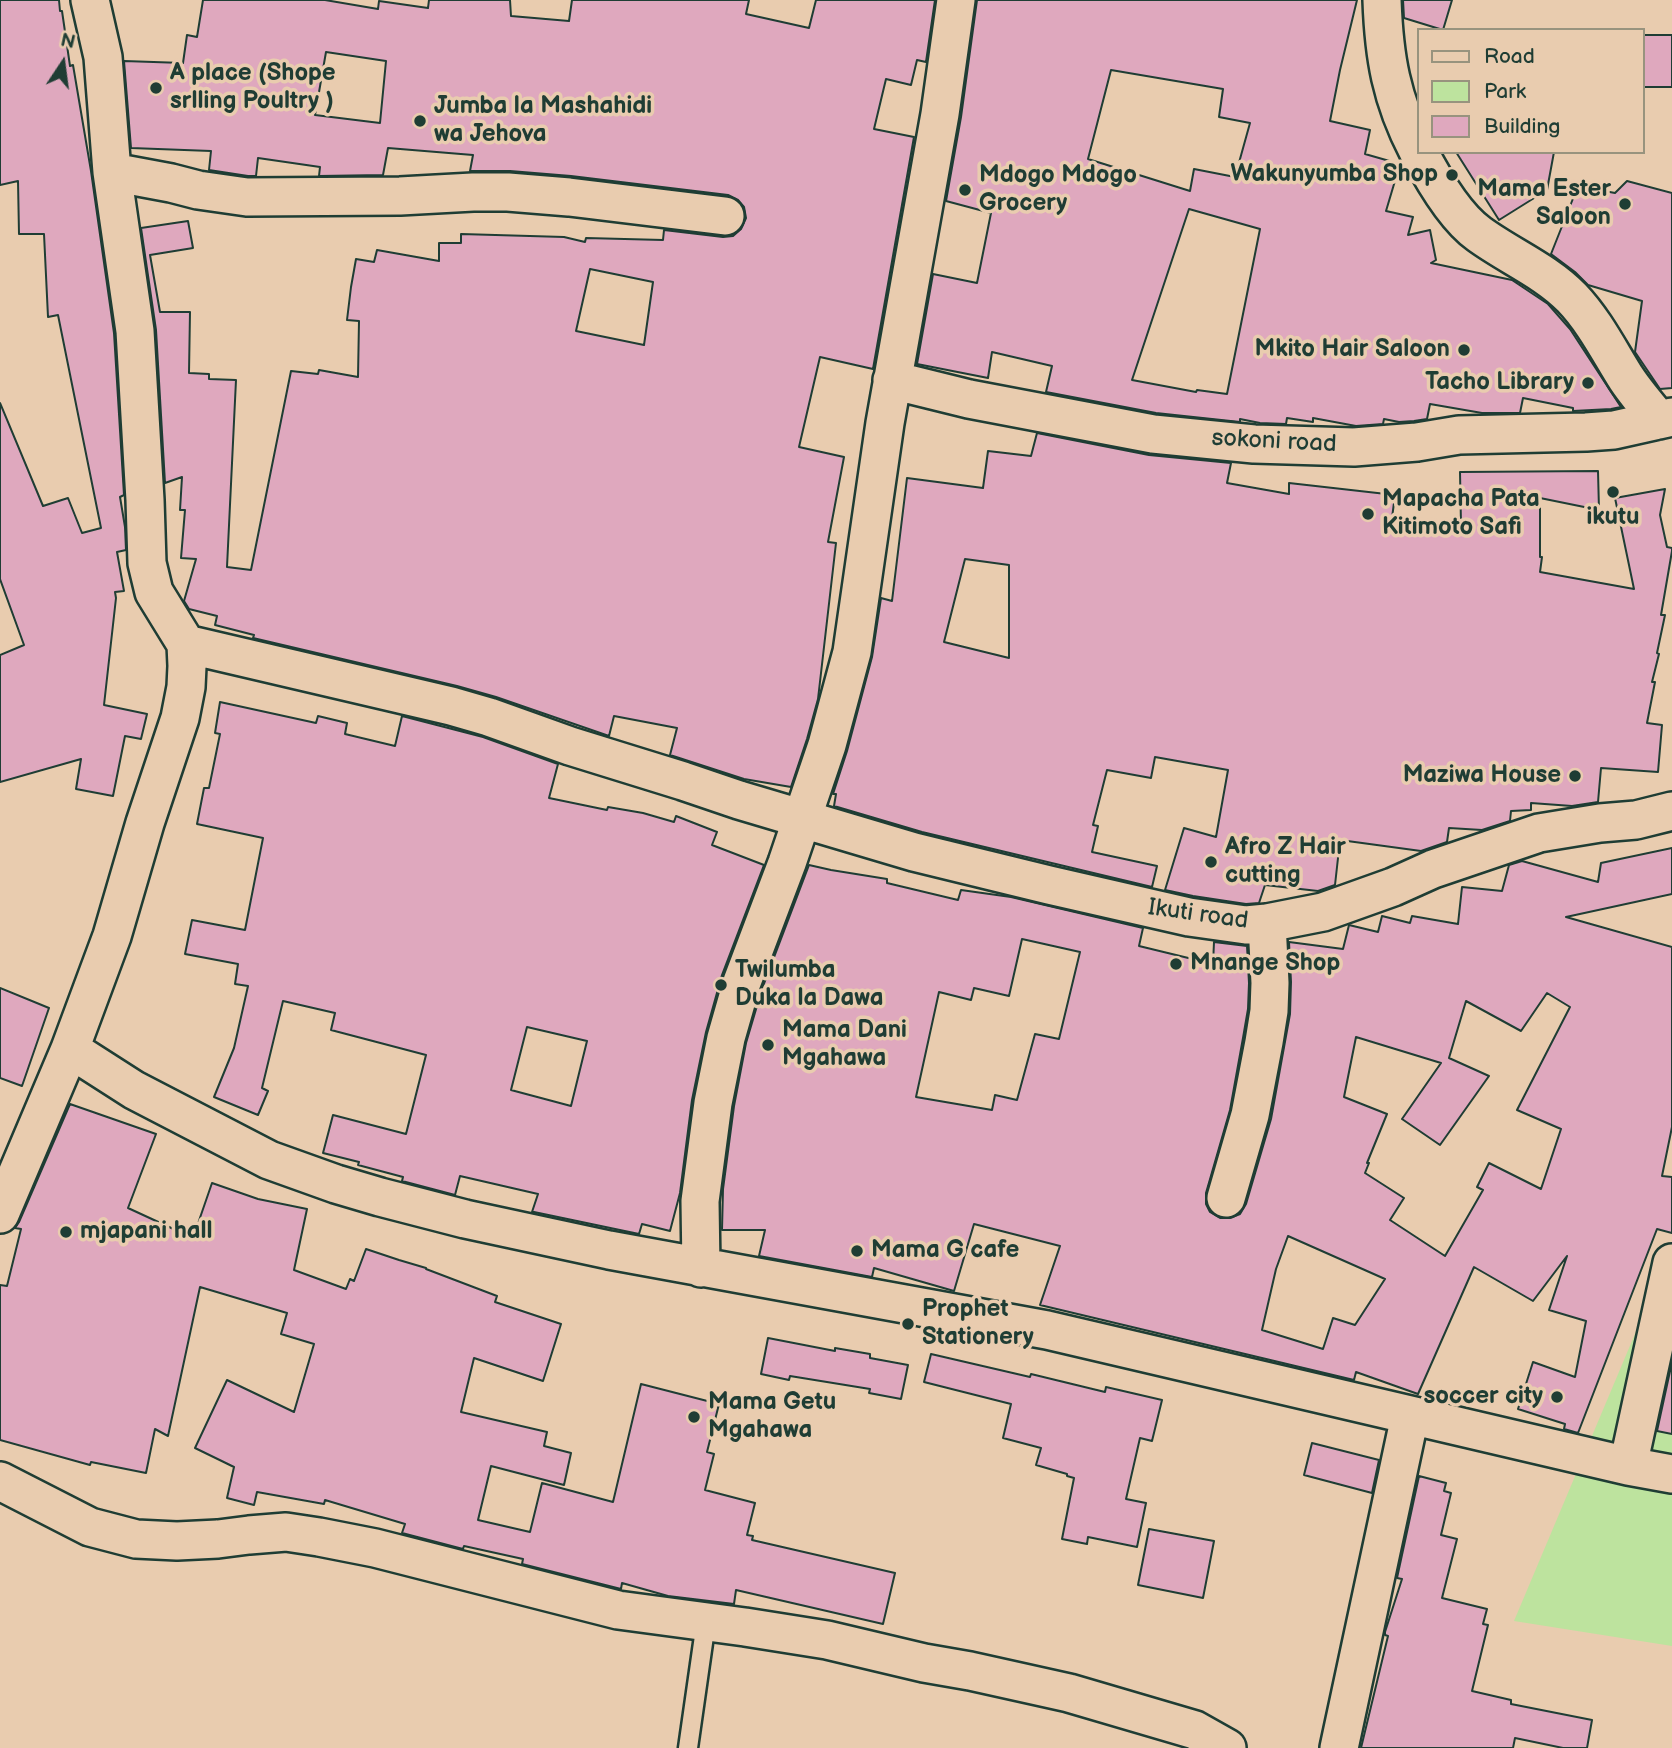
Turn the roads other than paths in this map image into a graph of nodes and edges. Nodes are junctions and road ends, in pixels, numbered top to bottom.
1 (90, 0) edge
2 (956, 0) edge
3 (1382, 0) edge
4 (1416, 144) edge
5 (1420, 154) edge
6 (113, 172) junction
7 (725, 216) dead end
8 (892, 380) junction
9 (1666, 418) edge
10 (186, 644) junction
11 (1672, 811) edge
12 (802, 820) junction
13 (1267, 923) junction
14 (70, 1049) junction
15 (1226, 1198) dead end
16 (0, 1214) edge
17 (1672, 1263) edge
18 (701, 1268) junction
19 (1410, 1416) junction
20 (1628, 1466) junction
21 (1672, 1474) edge
22 (0, 1481) edge
23 (706, 1622) junction
24 (688, 1748) edge
25 (1227, 1748) edge
26 (1339, 1748) edge

1 - 6 street
2 - 8 street
3 - 4 street, sokoni road
5 - 9 street, sokoni road
6 - 7 street
6 - 10 street
8 - 9 street, sokoni road
8 - 12 street
10 - 12 street, Ikuti road
10 - 14 street
11 - 13 street, Ikuti road
12 - 13 street, Ikuti road
12 - 18 street
13 - 15 street
14 - 16 street
14 - 18 street
17 - 20 street
18 - 19 street
19 - 20 street
19 - 26 street
20 - 21 street
22 - 23 street
23 - 24 lane
23 - 25 street

